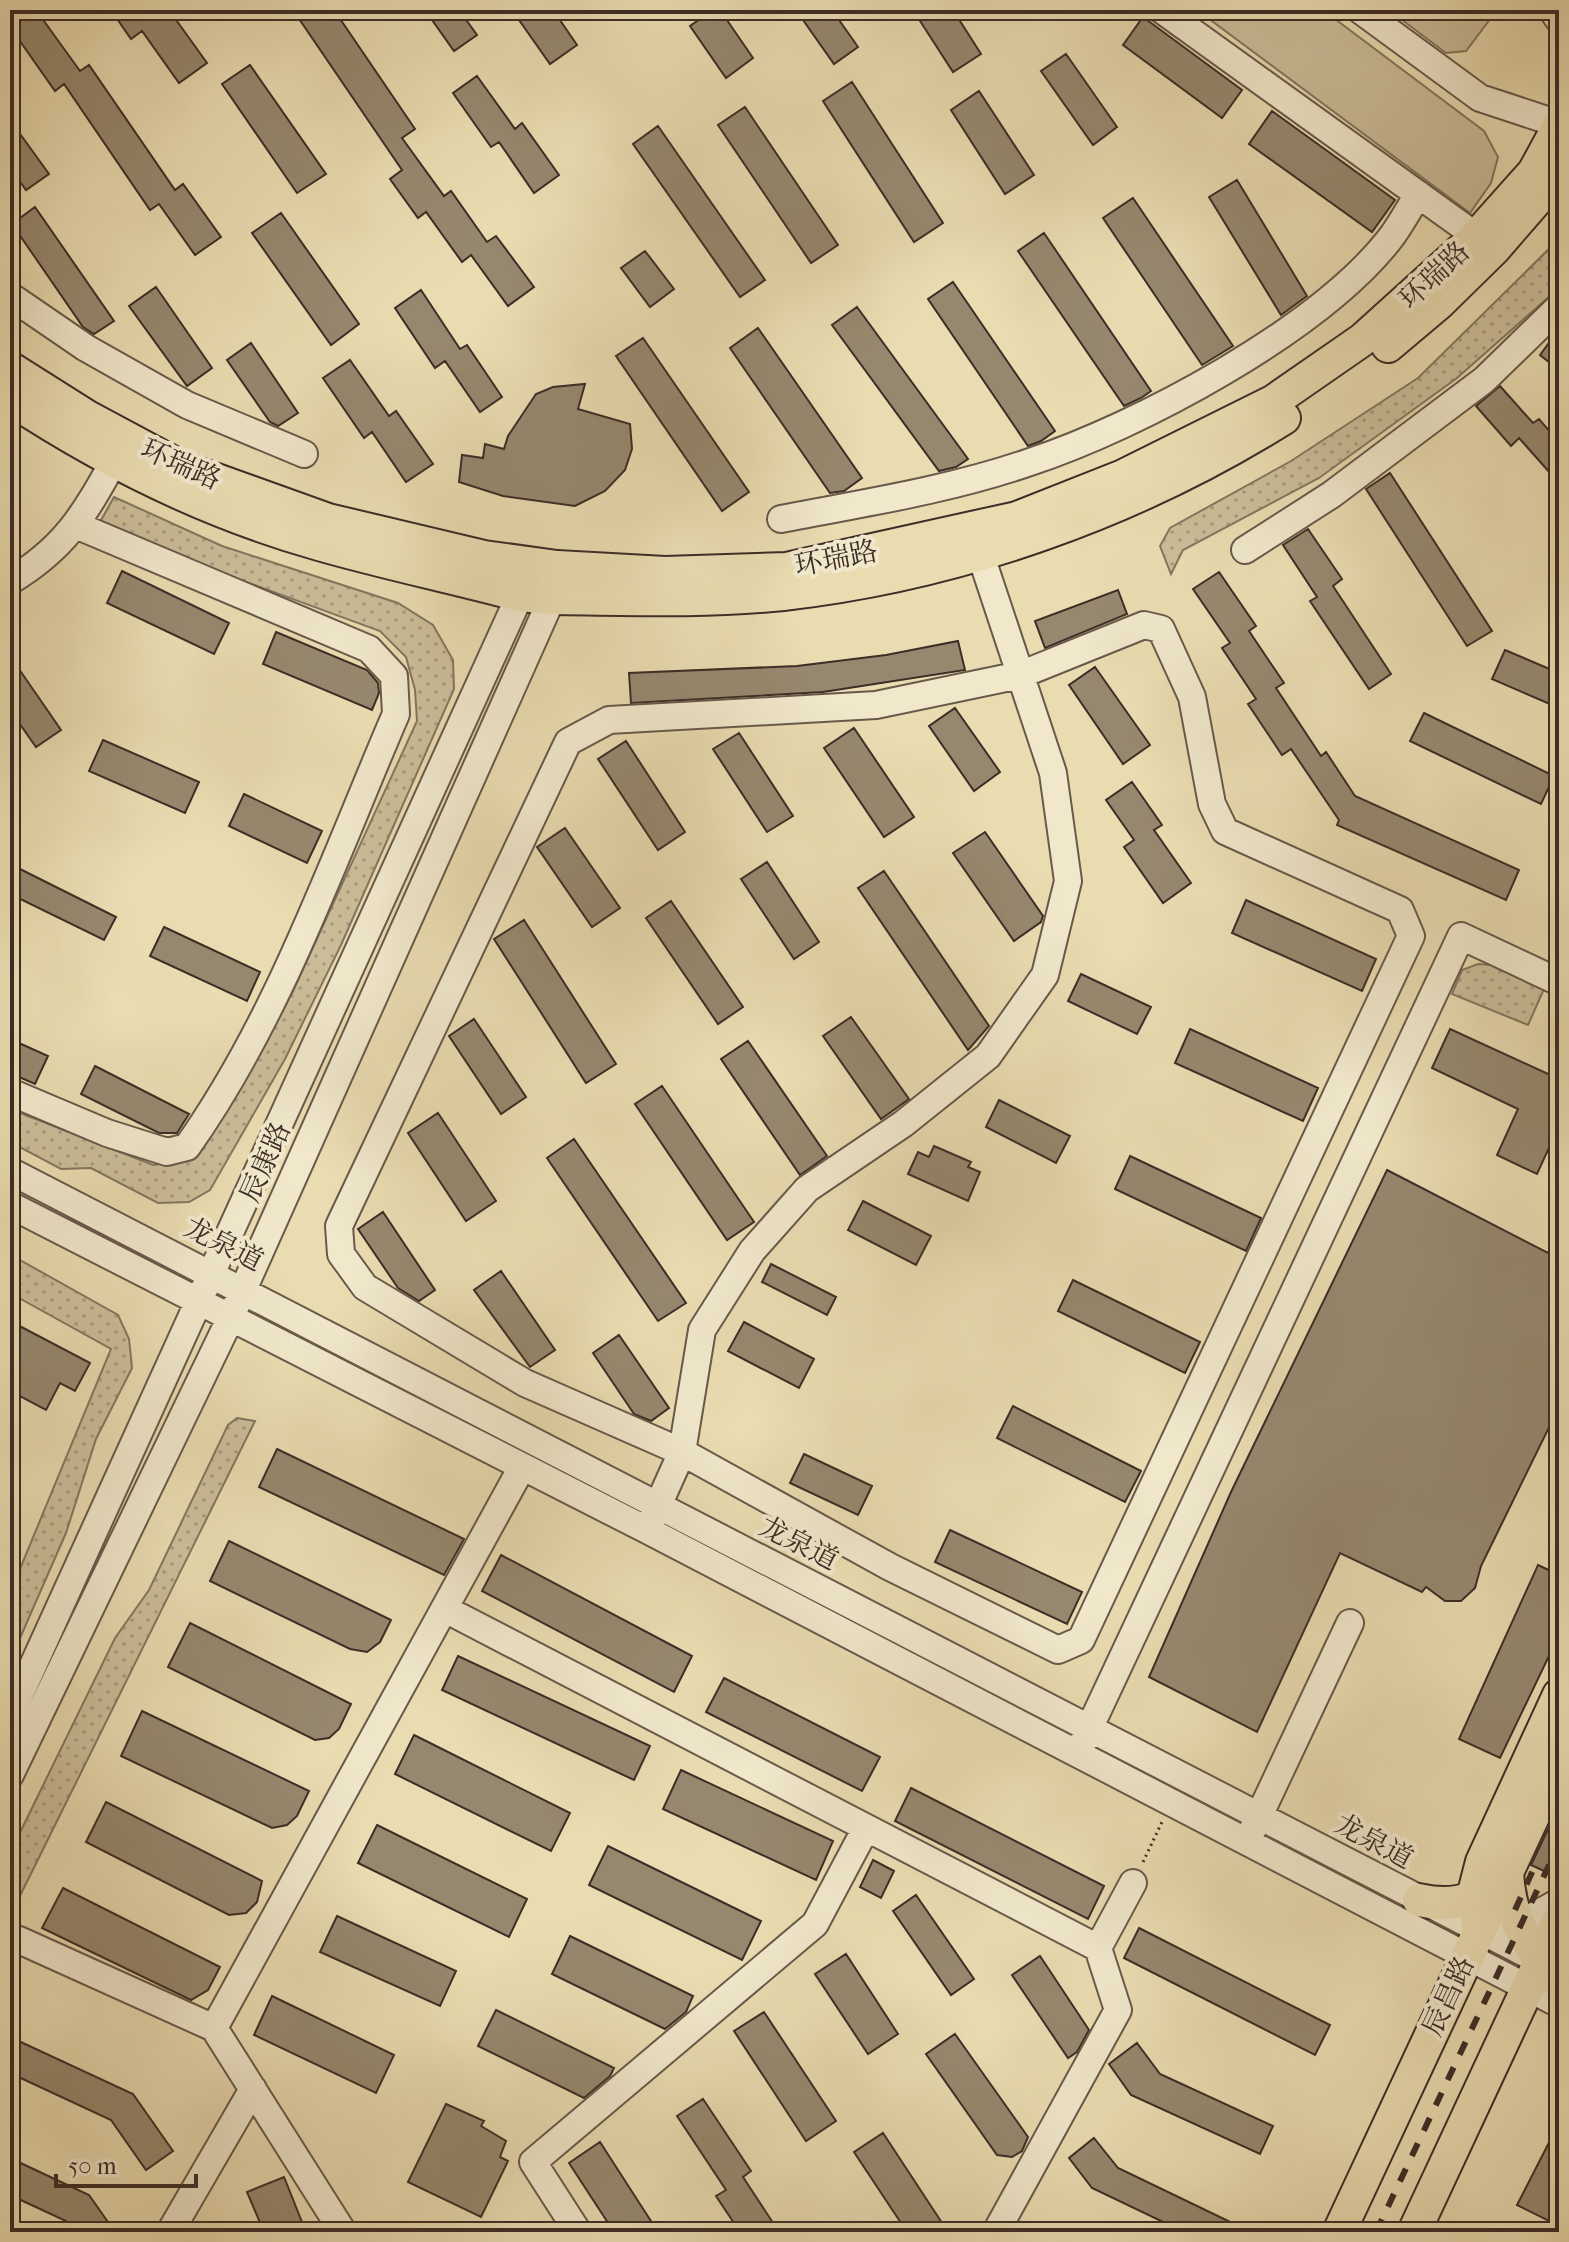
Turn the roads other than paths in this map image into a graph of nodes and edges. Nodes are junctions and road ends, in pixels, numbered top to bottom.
1 (1162, 10) edge
2 (1360, 10) edge
3 (1552, 10) edge
4 (1559, 20) edge
5 (1559, 125) edge
6 (1559, 174) edge
7 (1418, 194) junction
8 (1485, 243) junction
9 (10, 296) edge
10 (1559, 307) edge
11 (10, 368) edge
12 (10, 399) edge
13 (304, 454) dead end
14 (114, 461) junction
15 (781, 519) dead end
16 (78, 526) junction
17 (1245, 550) dead end
18 (981, 556) junction
19 (10, 581) edge
20 (543, 587) junction
21 (1020, 675) junction
22 (1559, 982) edge
23 (10, 1092) edge
24 (10, 1171) edge
25 (10, 1205) edge
26 (214, 1275) junction
27 (243, 1290) junction
28 (200, 1304) junction
29 (230, 1319) junction
30 (682, 1452) junction
31 (522, 1467) junction
32 (658, 1505) junction
33 (647, 1530) junction
34 (445, 1609) junction
35 (1350, 1623) dead end
36 (1559, 1695) edge
37 (10, 1716) edge
38 (1090, 1729) junction
39 (1078, 1753) junction
40 (1559, 1761) edge
41 (10, 1775) edge
42 (1259, 1817) junction
43 (866, 1828) junction
44 (1247, 1841) junction
45 (1507, 1872) junction
46 (1133, 1883) road end
47 (1475, 1898) junction
48 (1559, 1902) edge
49 (1414, 1912) junction
50 (1559, 1921) edge
51 (1515, 1924) junction
52 (19, 1940) dead end
53 (1472, 1943) junction
54 (1098, 1948) junction
55 (1549, 1970) edge
56 (1559, 2004) edge
57 (214, 2028) junction
58 (253, 2089) junction
59 (572, 2230) edge
60 (170, 2232) edge
61 (343, 2232) edge
62 (996, 2232) edge
63 (1339, 2232) edge
64 (1414, 2232) edge

1 - 7 street
2 - 5 street
3 - 4 street
5 - 8 main road, 环瑞路
6 - 8 main road, 环瑞路
7 - 8 street
7 - 15 street
8 - 18 main road, 环瑞路
8 - 20 main road, 环瑞路
9 - 13 street
10 - 17 street
11 - 20 main road, 环瑞路
12 - 14 main road, 环瑞路
14 - 16 street
14 - 20 main road, 环瑞路
16 - 19 street
16 - 23 street
18 - 20 main road, 环瑞路
18 - 21 street
20 - 26 street, 辰康路
20 - 27 street, 辰康路
21 - 30 street
21 - 30 street
21 - 30 street
22 - 38 street
24 - 26 street, 龙泉道
25 - 28 street, 龙泉道
26 - 27 street, 龙泉道
26 - 28 street, 辰康路
27 - 29 street, 辰康路
27 - 32 street, 龙泉道
28 - 29 street, 龙泉道
28 - 37 street, 辰康路
29 - 31 street, 龙泉道
29 - 41 street, 辰康路
30 - 32 street
31 - 33 street, 龙泉道
31 - 34 street
32 - 33 street
32 - 38 street, 龙泉道
33 - 39 street, 龙泉道
34 - 43 street
34 - 57 street
35 - 42 street
36 - 47 main road
38 - 39 street
38 - 42 street, 龙泉道
39 - 44 street, 龙泉道
40 - 45 main road, 辰昌路
42 - 44 street
42 - 49 street, 龙泉道
43 - 54 street
43 - 59 street
44 - 49 street, 龙泉道
45 - 47 main road
45 - 51 main road
45 - 53 main road, 辰昌路
46 - 54 street
47 - 49 main road
47 - 53 main road
48 - 51 street
49 - 53 street
50 - 55 main road
51 - 53 street
51 - 55 main road
52 - 57 street
53 - 55 street
53 - 63 main road, 辰昌路
54 - 62 street
55 - 56 street
55 - 64 main road
57 - 58 street
58 - 60 street
58 - 61 street

